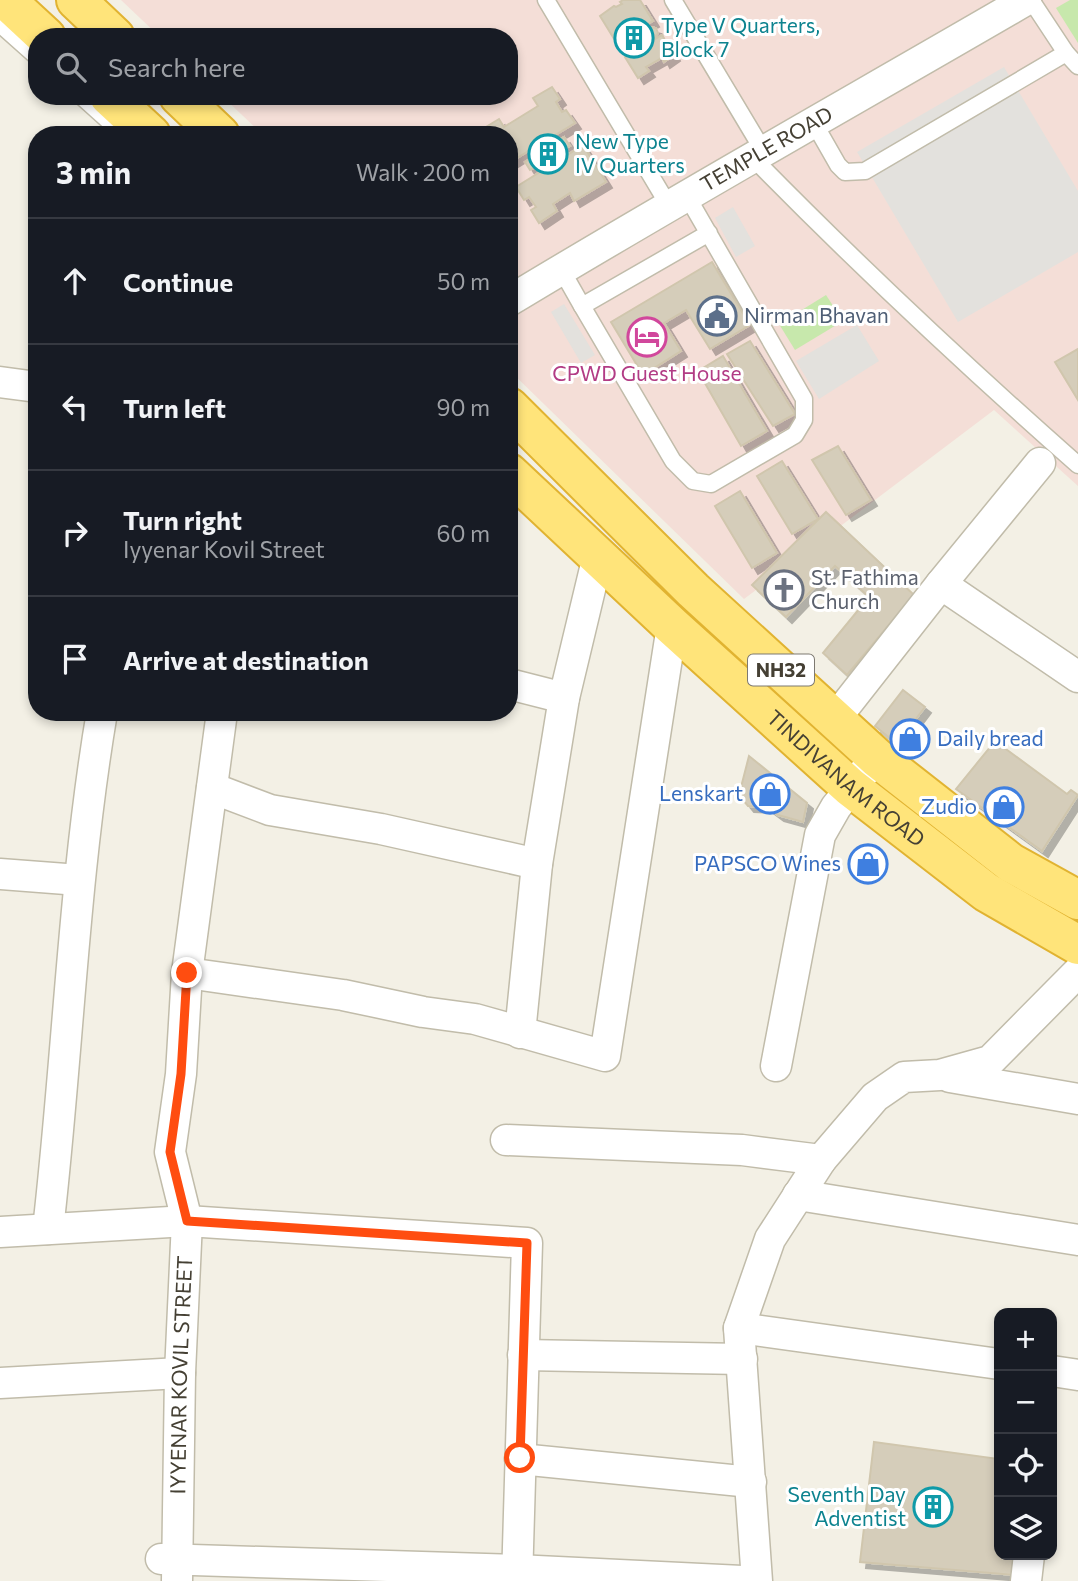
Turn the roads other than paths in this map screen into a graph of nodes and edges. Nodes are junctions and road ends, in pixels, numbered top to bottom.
1 (76, 0) edge
2 (546, 0) edge
3 (673, 0) edge
4 (1026, 0) edge
5 (1031, 0) edge
6 (15, 20) edge
7 (106, 28) edge
8 (28, 42) edge
9 (1066, 53) junction
10 (1078, 66) edge
11 (91, 105) edge
12 (119, 105) edge
13 (188, 105) edge
14 (814, 124) junction
15 (115, 126) edge
16 (141, 126) edge
17 (211, 126) edge
18 (759, 156) junction
19 (678, 201) junction
20 (709, 233) junction
21 (561, 270) junction
22 (518, 296) edge
23 (582, 306) junction
24 (0, 382) edge
25 (28, 386) edge
26 (518, 416) edge
27 (1040, 463) dead end
28 (1078, 465) edge
29 (518, 481) edge
30 (598, 556) junction
31 (941, 584) junction
32 (672, 626) junction
33 (1078, 677) edge
34 (518, 686) edge
35 (564, 698) junction
36 (835, 719) junction
37 (101, 721) edge
38 (221, 721) edge
39 (877, 758) junction
40 (850, 787) junction
41 (212, 788) junction
42 (537, 864) junction
43 (0, 874) edge
44 (79, 880) junction
45 (1078, 900) edge
46 (1078, 945) edge
47 (1078, 972) edge
48 (187, 973) junction
49 (520, 1033) junction
50 (776, 1066) dead end
51 (940, 1075) junction
52 (1078, 1099) edge
53 (506, 1139) dead end
54 (821, 1160) junction
55 (797, 1195) junction
56 (187, 1221) junction
57 (48, 1229) junction
58 (0, 1232) edge
59 (1078, 1240) edge
60 (739, 1328) junction
61 (523, 1355) junction
62 (743, 1359) junction
63 (994, 1363) edge
64 (1057, 1372) edge
65 (180, 1373) junction
66 (1078, 1375) edge
67 (0, 1383) edge
68 (520, 1458) junction
69 (751, 1482) junction
70 (1028, 1560) edge
71 (172, 1567) edge
72 (517, 1575) edge
73 (742, 1581) edge
74 (757, 1581) edge
75 (1026, 1581) edge

1 - 7 highway
2 - 19 lane
3 - 18 lane
4 - 14 street, TEMPLE ROAD
5 - 9 lane
6 - 8 lane
9 - 10 lane
9 - 14 lane
11 - 15 lane
12 - 16 highway
13 - 17 highway
14 - 18 street, TEMPLE ROAD
18 - 19 street, TEMPLE ROAD
18 - 28 lane
19 - 20 lane
19 - 21 street, TEMPLE ROAD
20 - 23 lane
20 - 23 lane
21 - 22 street, TEMPLE ROAD
21 - 23 lane
24 - 25 street
26 - 36 highway, NH32
27 - 31 street
29 - 30 highway, TINDIVANAM ROAD / NH32
30 - 32 highway, TINDIVANAM ROAD / NH32
30 - 35 street
31 - 33 street
31 - 36 street
32 - 40 highway, TINDIVANAM ROAD / NH32
32 - 49 street
34 - 35 street
35 - 42 street
36 - 39 highway, NH32
37 - 44 street
38 - 41 street, IYYENAR KOVIL STREET
39 - 40 street
39 - 45 highway, NH32
40 - 46 highway, TINDIVANAM ROAD / NH32
40 - 50 street
41 - 42 street
41 - 48 street, IYYENAR KOVIL STREET
42 - 49 street
43 - 44 street
44 - 57 street
47 - 51 street
48 - 49 street
48 - 56 street, IYYENAR KOVIL STREET
51 - 52 street
51 - 54 street
53 - 54 street
54 - 55 street
55 - 59 street
55 - 60 street
56 - 57 street
56 - 61 street
56 - 65 street, IYYENAR KOVIL STREET
57 - 58 street
60 - 62 street
60 - 63 street
61 - 62 street
61 - 68 street
62 - 69 street
64 - 66 street
65 - 67 street
65 - 71 street, IYYENAR KOVIL STREET
68 - 69 street
68 - 72 street
69 - 74 street
70 - 75 street
71 - 72 street
72 - 73 street

